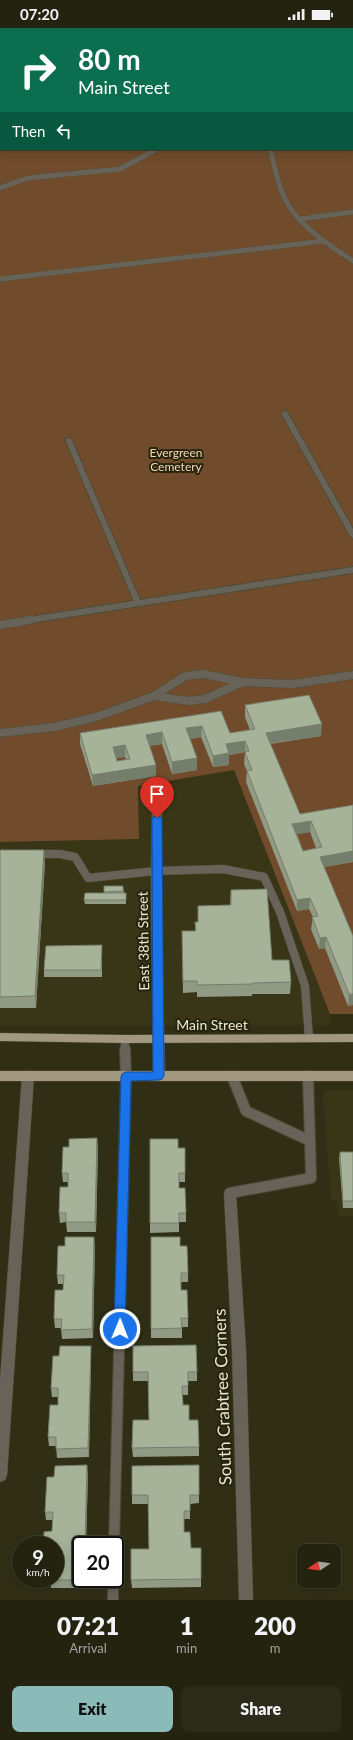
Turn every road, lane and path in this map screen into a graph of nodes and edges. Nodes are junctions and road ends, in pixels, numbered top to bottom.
1 (155, 150) edge
2 (270, 150) edge
3 (0, 188) edge
4 (353, 212) edge
5 (300, 219) junction
6 (324, 241) junction
7 (353, 260) edge
8 (0, 280) edge
9 (285, 414) dead end
10 (69, 441) dead end
11 (353, 535) edge
12 (353, 570) edge
13 (138, 604) junction
14 (0, 625) edge
15 (352, 678) edge
16 (243, 682) junction
17 (154, 696) junction
18 (0, 733) edge
19 (157, 805) dead end
20 (30, 854) edge
21 (156, 871) junction
22 (0, 1037) edge
23 (309, 1038) junction
24 (353, 1038) edge
25 (125, 1039) junction
26 (159, 1039) junction
27 (0, 1076) edge
28 (28, 1076) junction
29 (159, 1076) junction
30 (232, 1076) junction
31 (308, 1076) junction
32 (353, 1076) edge
33 (126, 1077) junction
34 (310, 1141) junction
35 (230, 1193) joint
36 (0, 1474) edge
37 (114, 1536) edge
38 (113, 1588) edge
39 (113, 1600) edge
40 (246, 1600) edge

1 - 3 lane
2 - 5 lane
4 - 5 lane
5 - 6 lane
6 - 7 lane
6 - 8 lane
9 - 11 lane
10 - 13 lane
12 - 13 lane
13 - 14 lane
15 - 16 lane
16 - 17 lane
16 - 17 lane
17 - 18 lane
19 - 21 street, East 38th Street
20 - 21 lane
21 - 23 lane
21 - 26 street, East 38th Street
22 - 25 main road, Main Street
23 - 24 main road, Main Street
23 - 26 main road, Main Street
25 - 26 main road, Main Street
25 - 33 lane
26 - 29 street, East 38th Street
27 - 28 main road
28 - 33 main road
28 - 36 street
29 - 30 main road
29 - 33 main road
30 - 31 main road
30 - 34 lane
31 - 32 main road
31 - 34 lane
33 - 37 lane
34 - 35 lane
35 - 40 street, South Crabtree Corners
38 - 39 lane

